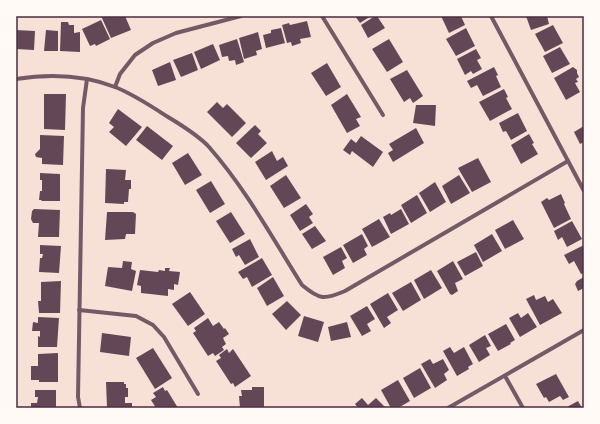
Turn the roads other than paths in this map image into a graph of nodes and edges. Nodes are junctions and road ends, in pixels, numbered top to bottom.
1 (241, 16) edge
2 (322, 16) edge
3 (491, 16) edge
4 (16, 79) edge
5 (87, 79) junction
6 (115, 87) junction
7 (383, 115) dead end
8 (568, 161) junction
9 (583, 188) edge
10 (79, 310) junction
11 (584, 330) edge
12 (505, 376) junction
13 (198, 394) dead end
14 (80, 408) edge
15 (448, 408) edge
16 (523, 408) edge

1 - 6 street
2 - 7 street
3 - 8 street
4 - 5 street
5 - 6 street
5 - 10 street
6 - 8 street
8 - 9 street
10 - 13 street
10 - 14 street
11 - 12 street
12 - 15 street
12 - 16 street

